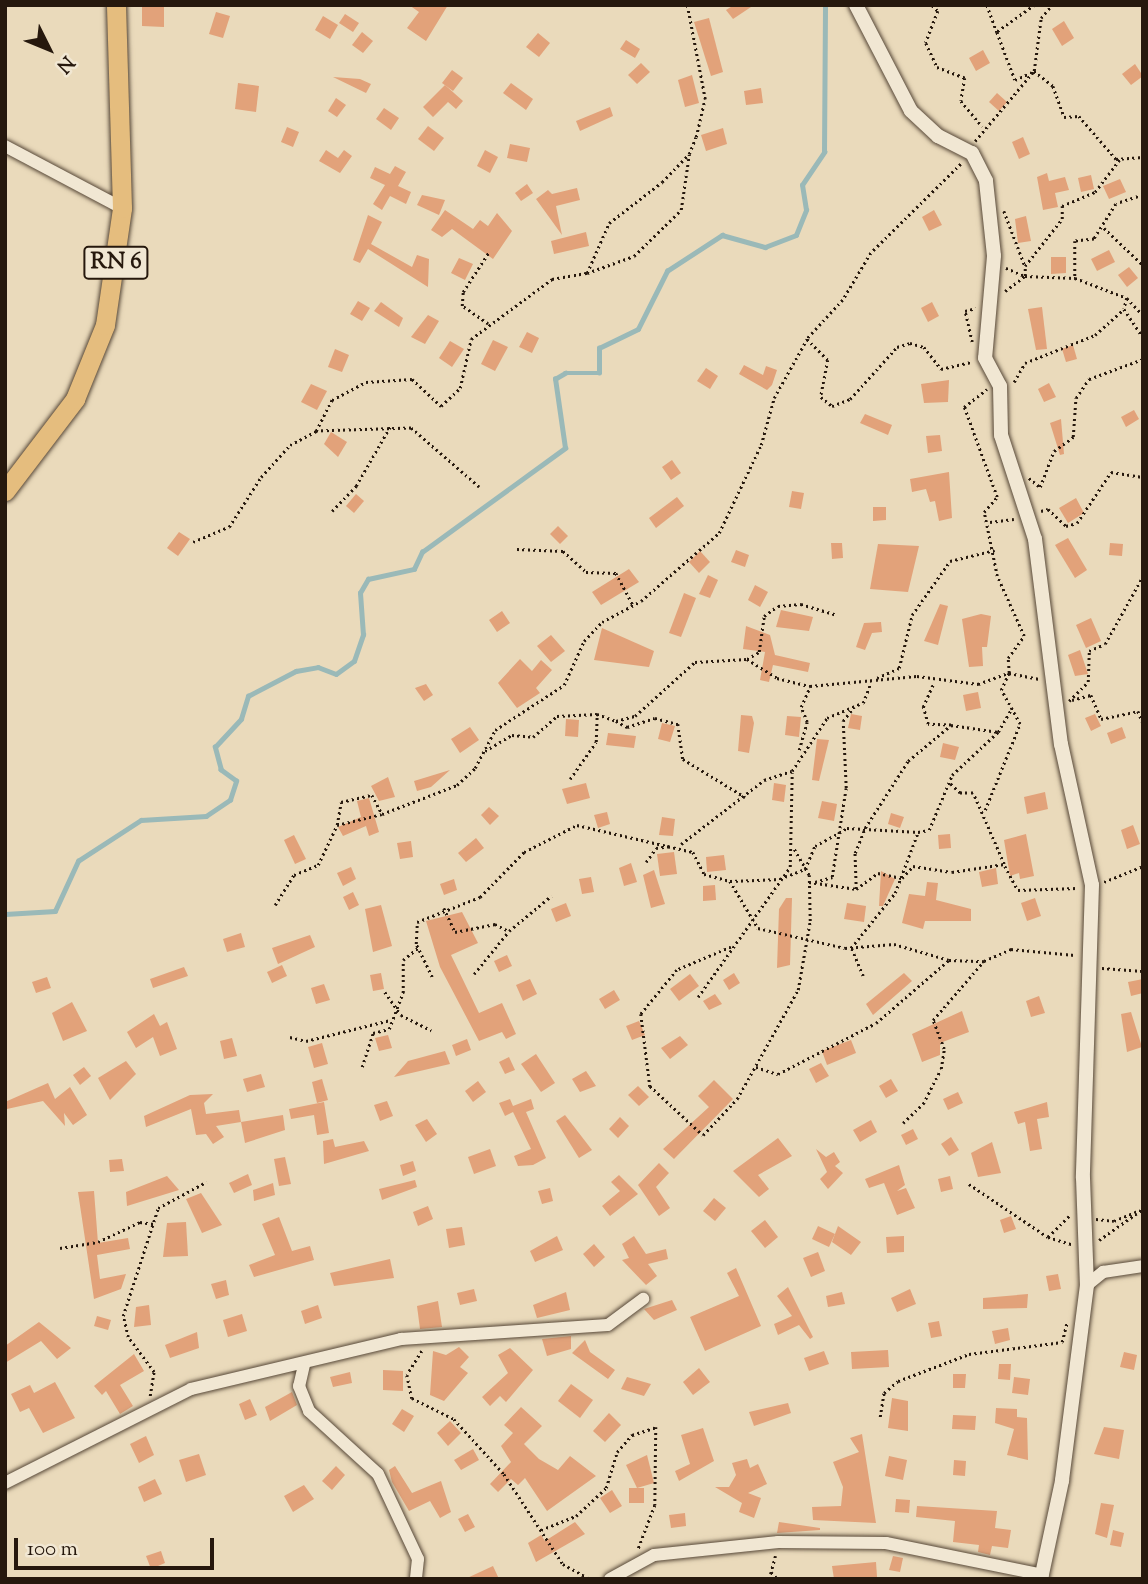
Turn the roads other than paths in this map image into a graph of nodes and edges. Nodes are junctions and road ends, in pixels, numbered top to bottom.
1 (116, 5) edge
2 (856, 5) edge
3 (5, 146) edge
4 (122, 208) junction
5 (5, 491) edge
6 (1143, 1266) edge
7 (1087, 1285) junction
8 (643, 1299) dead end
9 (304, 1365) junction
10 (5, 1483) edge
11 (1042, 1577) edge
12 (416, 1579) edge
13 (610, 1579) edge

1 - 4 main road, RN 6
2 - 7 street
3 - 4 street
4 - 5 main road, RN 6
6 - 7 street
7 - 11 street
8 - 9 street
9 - 10 street
9 - 12 street
11 - 13 street

